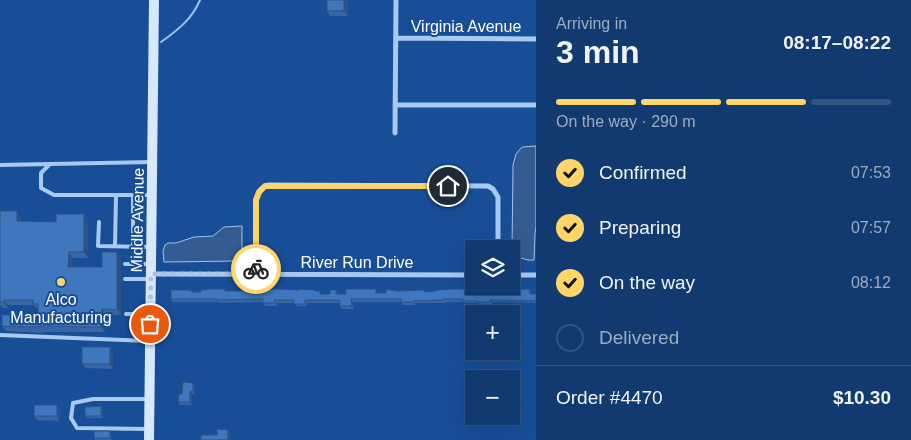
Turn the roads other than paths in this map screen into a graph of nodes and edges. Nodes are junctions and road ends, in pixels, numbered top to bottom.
1 (154, 0) edge
2 (396, 0) edge
3 (396, 38) junction
4 (536, 38) edge
5 (395, 105) junction
6 (536, 106) edge
7 (395, 133) dead end
8 (152, 162) junction
9 (50, 164) junction
10 (0, 165) edge
11 (116, 195) junction
12 (133, 195) junction
13 (152, 195) junction
14 (99, 222) dead end
15 (498, 240) edge
16 (115, 246) junction
17 (133, 246) junction
18 (151, 247) junction
19 (125, 264) dead end
20 (151, 272) junction
21 (256, 274) junction
22 (465, 275) edge
23 (520, 275) edge
24 (536, 275) edge
25 (125, 279) dead end
26 (126, 314) dead end
27 (150, 314) junction
28 (0, 335) edge
29 (150, 341) junction
30 (150, 399) junction
31 (150, 429) junction
32 (150, 440) edge

1 - 8 street, Middle Avenue
2 - 3 street
3 - 4 street, Virginia Avenue
3 - 5 street
5 - 6 street
5 - 7 street
8 - 9 lane
8 - 13 street, Middle Avenue
9 - 10 lane
9 - 11 lane
11 - 12 lane
11 - 16 lane
12 - 13 lane
12 - 17 lane
13 - 18 street, Middle Avenue
14 - 16 lane
15 - 21 street
16 - 17 lane
17 - 18 lane
18 - 20 street, Middle Avenue
19 - 20 lane
20 - 21 street, River Run Drive
20 - 25 lane
20 - 27 street, Middle Avenue
21 - 22 street, River Run Drive
23 - 24 street
26 - 27 lane
27 - 29 street, Middle Avenue
28 - 29 lane
29 - 30 street, Middle Avenue
30 - 31 street, Middle Avenue
30 - 31 lane
31 - 32 street, Middle Avenue

